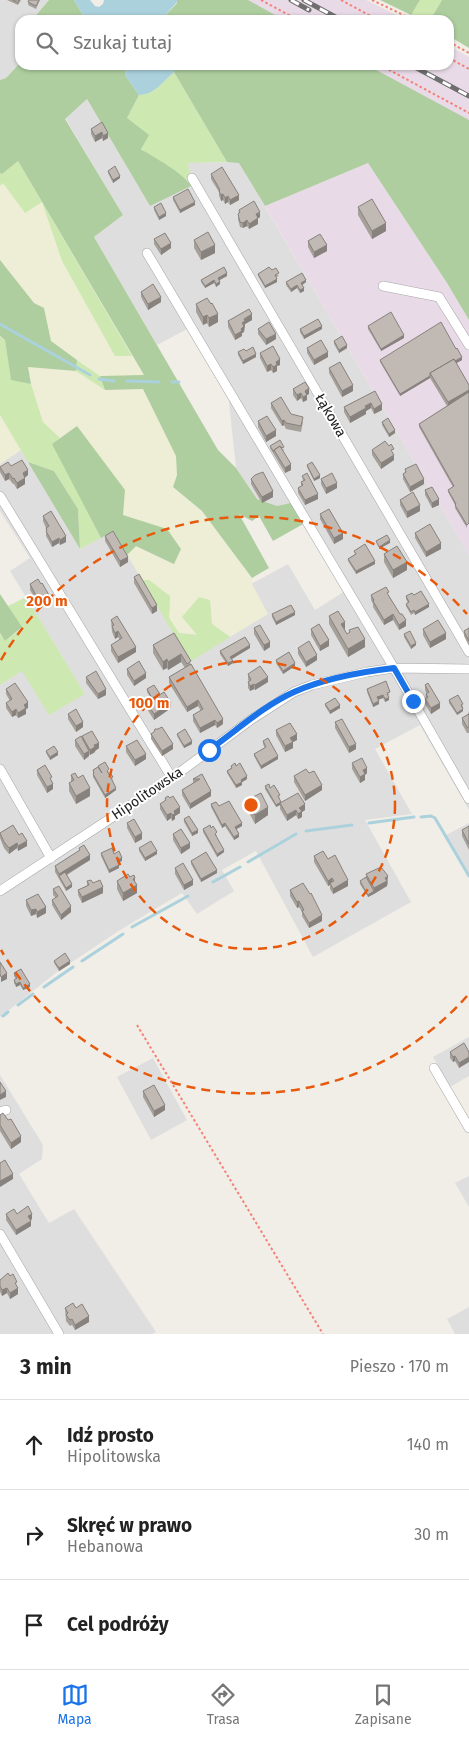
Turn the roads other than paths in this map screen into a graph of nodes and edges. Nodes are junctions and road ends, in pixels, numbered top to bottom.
1 (192, 178) dead end
2 (147, 253) dead end
3 (383, 286) dead end
4 (469, 345) edge
5 (0, 496) edge
6 (469, 652) edge
7 (394, 668) junction
8 (469, 670) edge
9 (0, 770) edge
10 (172, 778) junction
11 (469, 799) edge
12 (51, 858) junction
13 (0, 890) edge
14 (434, 1068) dead end
15 (469, 1128) edge
16 (0, 1234) edge
17 (59, 1334) edge

1 - 6 street, Łąkowa
2 - 7 street
3 - 4 street
5 - 10 street
7 - 8 street, Hipolitowska
7 - 10 street, Hipolitowska
7 - 11 street
9 - 12 street
10 - 12 street, Hipolitowska
12 - 13 street, Hipolitowska
14 - 15 street
16 - 17 street

